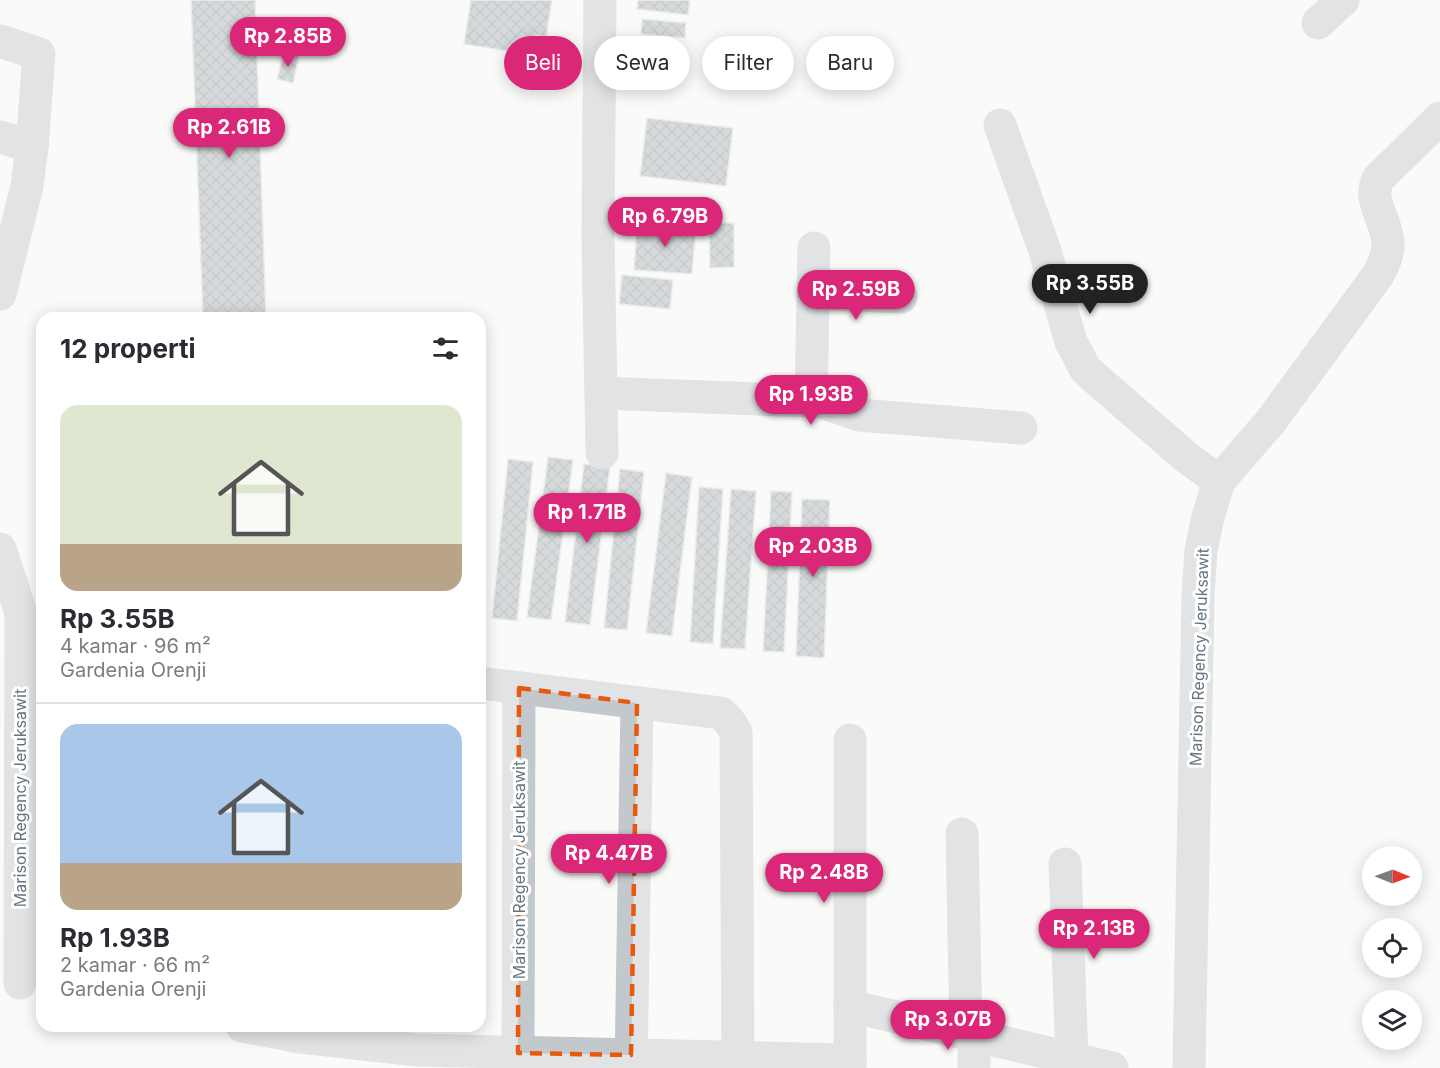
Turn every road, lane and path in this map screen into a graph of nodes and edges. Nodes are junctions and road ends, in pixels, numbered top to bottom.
1 (600, 0) edge
2 (1343, 0) edge
3 (1318, 23) dead end
4 (0, 41) edge
5 (1440, 118) edge
6 (1000, 125) dead end
7 (0, 137) edge
8 (32, 147) junction
9 (814, 248) dead end
10 (813, 293) junction
11 (0, 294) edge
12 (901, 297) dead end
13 (601, 393) junction
14 (811, 401) junction
15 (1021, 428) dead end
16 (602, 453) dead end
17 (1219, 481) junction
18 (0, 549) edge
19 (21, 613) edge
20 (486, 684) edge
21 (519, 688) junction
22 (638, 703) junction
23 (850, 740) dead end
24 (962, 834) dead end
25 (1065, 864) dead end
26 (21, 984) edge
27 (850, 1006) junction
28 (302, 1032) edge
29 (970, 1034) junction
30 (418, 1048) edge
31 (518, 1060) edge
32 (631, 1062) edge
33 (738, 1063) edge
34 (850, 1064) edge
35 (1087, 1064) edge
36 (974, 1068) edge
37 (1189, 1068) edge

1 - 13 street
2 - 3 street
4 - 8 street
5 - 17 street, Marison Regency Jeruksawit
6 - 17 street
7 - 8 street
8 - 11 street
9 - 10 street
10 - 12 street
10 - 14 street
13 - 14 street
13 - 16 street
14 - 15 street
17 - 37 street, Marison Regency Jeruksawit
18 - 19 street, Marison Regency Jeruksawit
19 - 26 street, Marison Regency Jeruksawit
20 - 21 street
21 - 22 street
21 - 31 street, Marison Regency Jeruksawit
22 - 32 street
22 - 33 street
23 - 27 street
24 - 29 street
25 - 35 street
27 - 29 street
27 - 34 street
28 - 30 street
29 - 35 street
29 - 36 street
30 - 31 street
31 - 32 street
32 - 33 street
33 - 34 street

